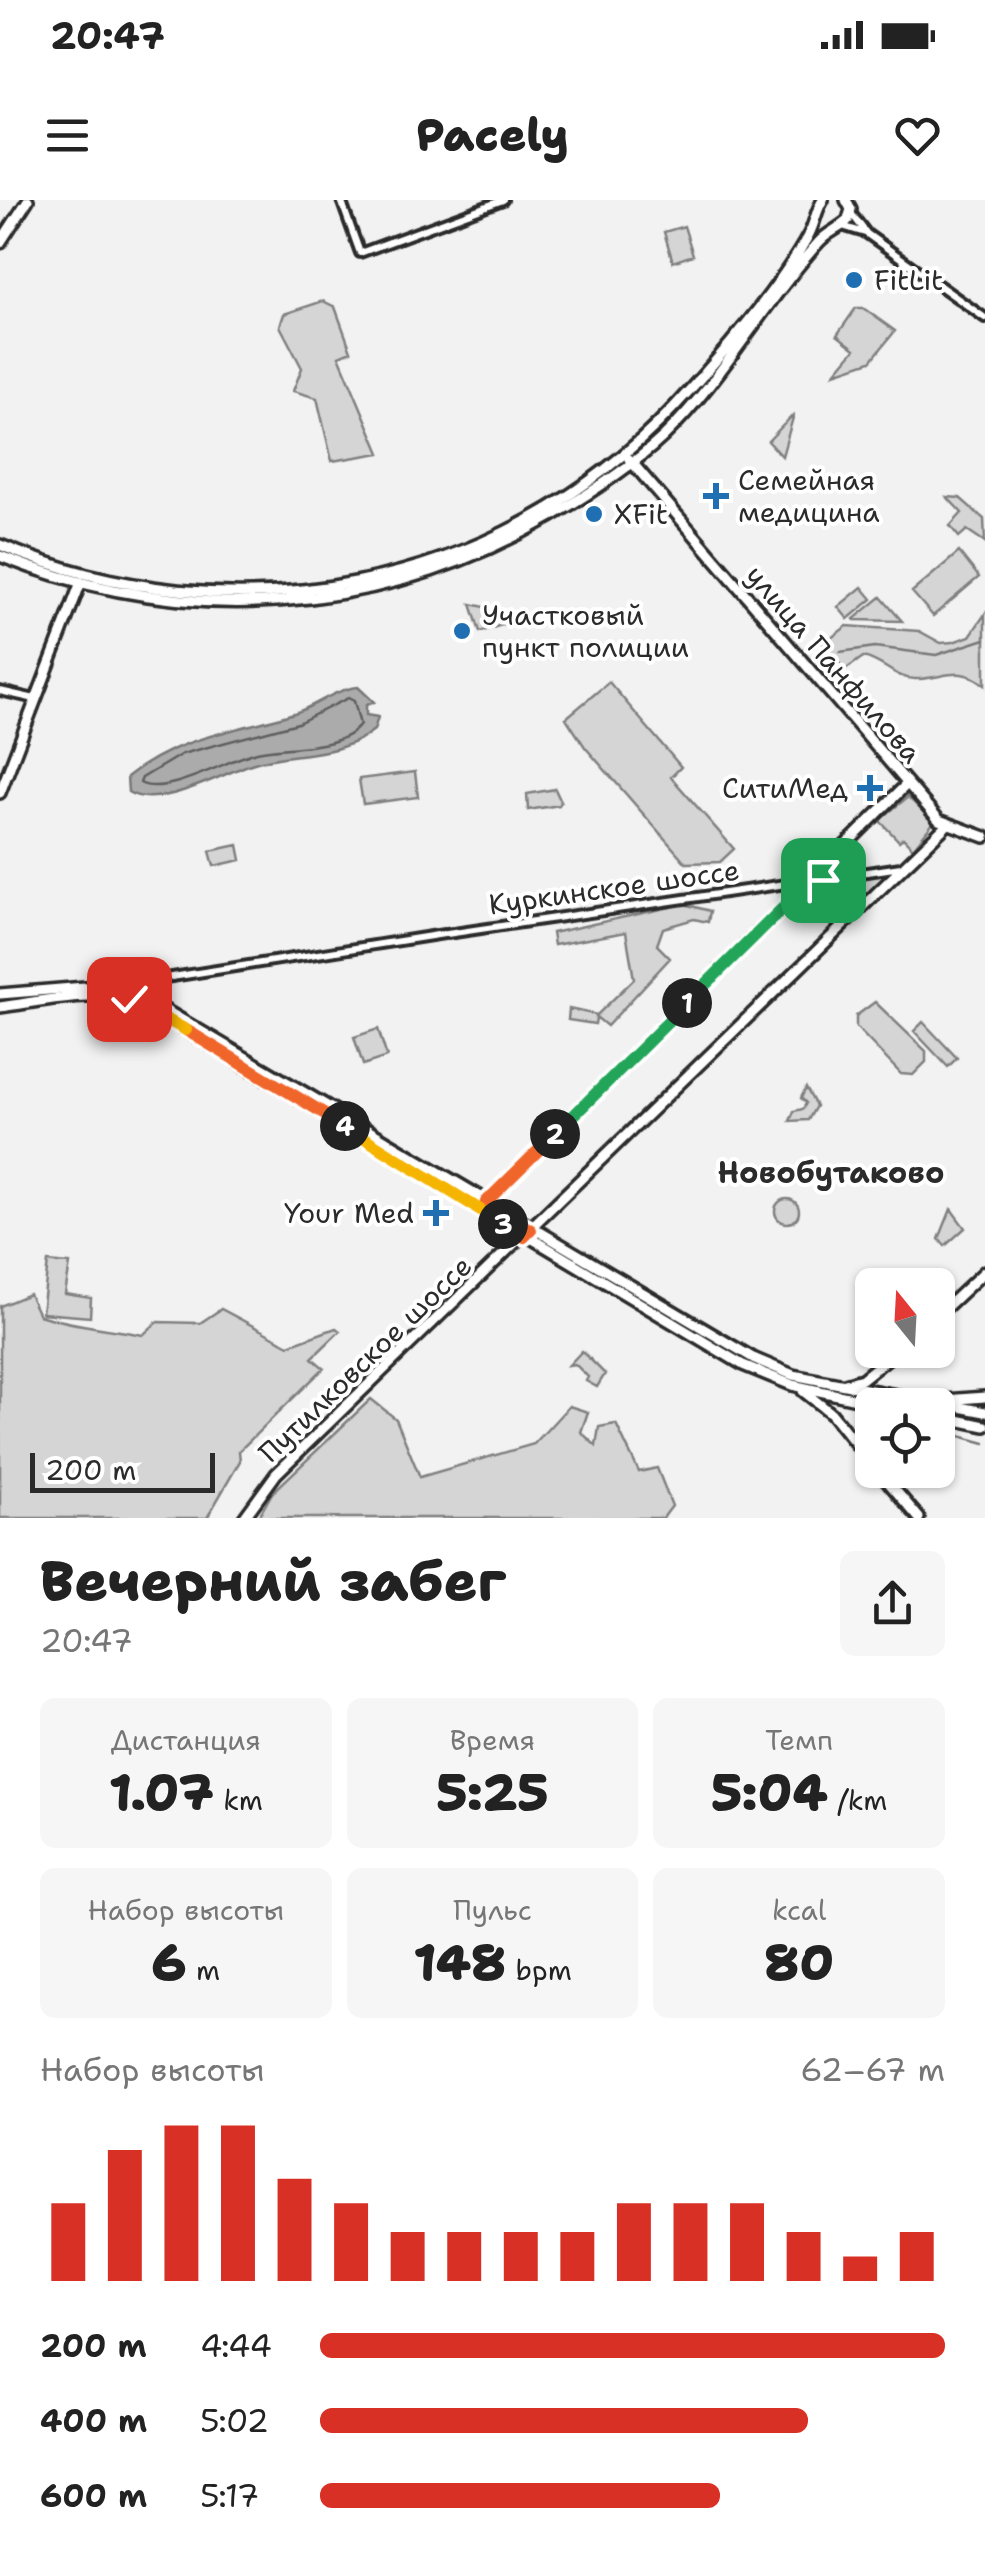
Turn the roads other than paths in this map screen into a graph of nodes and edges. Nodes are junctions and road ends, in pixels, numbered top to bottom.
1 (28, 200) edge
2 (341, 200) edge
3 (503, 200) edge
4 (810, 200) edge
5 (823, 200) edge
6 (851, 206) edge
7 (818, 214) junction
8 (838, 227) junction
9 (868, 234) junction
10 (0, 243) edge
11 (985, 318) edge
12 (624, 454) junction
13 (632, 463) junction
14 (0, 546) edge
15 (0, 556) edge
16 (82, 580) junction
17 (0, 691) edge
18 (36, 700) junction
19 (907, 784) junction
20 (0, 793) edge
21 (948, 824) junction
22 (985, 837) edge
23 (906, 866) junction
24 (809, 882) junction
25 (787, 885) junction
26 (786, 906) junction
27 (159, 980) junction
28 (110, 986) junction
29 (0, 994) edge
30 (151, 1000) junction
31 (0, 1007) edge
32 (486, 1202) junction
33 (527, 1233) junction
34 (985, 1271) edge
35 (955, 1298) edge
36 (875, 1368) edge
37 (792, 1385) junction
38 (838, 1386) junction
39 (855, 1389) edge
40 (955, 1398) edge
41 (985, 1398) edge
42 (855, 1399) edge
43 (955, 1407) edge
44 (985, 1412) edge
45 (955, 1420) edge
46 (985, 1426) edge
47 (855, 1444) edge
48 (896, 1488) edge
49 (244, 1518) edge
50 (922, 1518) edge

1 - 10 main road
2 - 3 street
4 - 7 main road
5 - 7 main road
6 - 8 main road
6 - 9 street
7 - 8 main road
7 - 12 main road
8 - 9 street
8 - 13 main road
9 - 11 street
12 - 13 main road, улица Панфилова
12 - 16 main road
13 - 16 main road
13 - 19 main road, улица Панфилова
14 - 16 main road
15 - 16 main road
16 - 18 main road
17 - 18 street
18 - 20 main road
19 - 21 main road, улица Панфилова
19 - 24 main road
21 - 22 main road, улица Панфилова
21 - 23 main road, Путилковское шоссе
23 - 24 street, Куркинское шоссе
23 - 33 main road, Путилковское шоссе
24 - 25 street, Куркинское шоссе
24 - 26 main road
25 - 26 street
25 - 27 street, Куркинское шоссе
26 - 32 main road
27 - 28 street, Куркинское шоссе
27 - 30 street
28 - 29 main road
28 - 30 main road
30 - 32 main road
31 - 33 main road
32 - 33 main road
33 - 37 main road
33 - 38 main road
33 - 49 main road, Путилковское шоссе
34 - 35 main road
36 - 38 main road
37 - 42 main road
37 - 47 main road
38 - 39 main road
40 - 41 main road
43 - 44 main road
45 - 46 main road
48 - 50 main road

